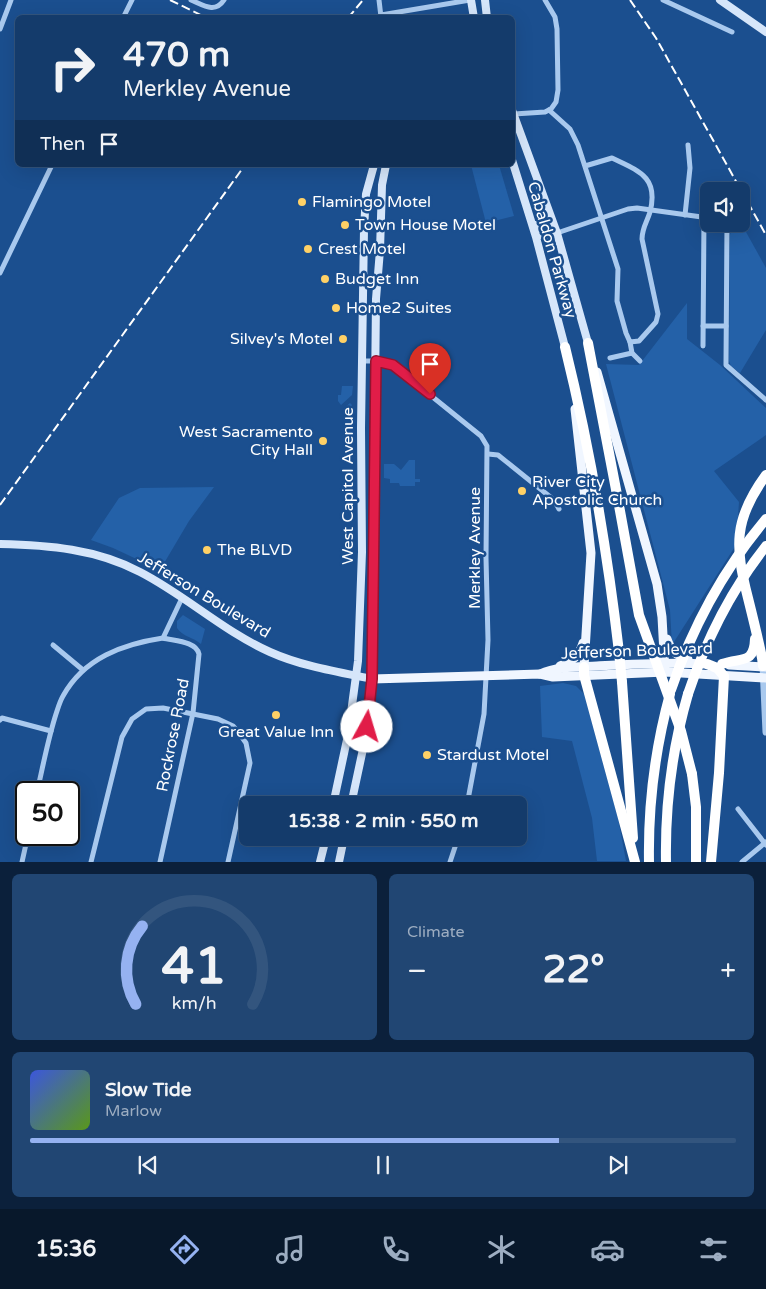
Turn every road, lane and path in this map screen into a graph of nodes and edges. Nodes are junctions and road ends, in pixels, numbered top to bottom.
1 (11, 0) edge
2 (132, 0) edge
3 (191, 0) edge
4 (224, 0) edge
5 (379, 0) edge
6 (470, 0) edge
7 (485, 0) edge
8 (545, 0) edge
9 (663, 0) edge
10 (720, 0) edge
11 (124, 15) edge
12 (379, 15) edge
13 (390, 15) edge
14 (473, 15) edge
15 (487, 15) edge
16 (0, 29) edge
17 (732, 32) dead end
18 (766, 32) edge
19 (549, 110) junction
20 (515, 113) edge
21 (515, 118) edge
22 (688, 145) dead end
23 (585, 166) junction
24 (51, 167) edge
25 (373, 167) edge
26 (386, 167) edge
27 (514, 167) edge
28 (523, 196) junction
29 (650, 210) junction
30 (685, 215) junction
31 (700, 217) edge
32 (602, 218) junction
33 (706, 232) edge
34 (727, 232) edge
35 (557, 233) junction
36 (0, 273) edge
37 (703, 326) junction
38 (726, 326) junction
39 (630, 342) junction
40 (588, 343) junction
41 (703, 346) dead end
42 (565, 347) junction
43 (632, 353) junction
44 (610, 358) dead end
45 (363, 361) junction
46 (376, 361) junction
47 (640, 361) dead end
48 (766, 400) edge
49 (488, 454) junction
50 (766, 475) edge
51 (361, 480) junction
52 (373, 496) junction
53 (559, 510) dead end
54 (766, 519) edge
55 (362, 541) junction
56 (0, 544) edge
57 (766, 546) edge
58 (373, 566) junction
59 (182, 598) junction
60 (662, 617) junction
61 (587, 628) junction
62 (756, 630) junction
63 (163, 638) junction
64 (53, 645) dead end
65 (665, 662) junction
66 (695, 663) junction
67 (707, 664) junction
68 (722, 664) junction
69 (764, 666) edge
70 (553, 669) junction
71 (83, 670) junction
72 (584, 671) junction
73 (665, 672) junction
74 (540, 674) junction
75 (356, 675) junction
76 (486, 676) junction
77 (724, 676) junction
78 (765, 678) edge
79 (372, 679) junction
80 (193, 713) junction
81 (0, 720) edge
82 (51, 731) junction
83 (766, 732) edge
84 (40, 781) edge
85 (335, 796) edge
86 (353, 796) edge
87 (469, 796) edge
88 (738, 809) dead end
89 (766, 843) edge
90 (26, 846) edge
91 (324, 846) edge
92 (342, 846) edge
93 (455, 846) edge
94 (22, 862) edge
95 (91, 862) edge
96 (160, 862) edge
97 (228, 862) edge
98 (320, 862) edge
99 (339, 862) edge
100 (450, 862) edge
101 (635, 862) edge
102 (649, 862) edge
103 (666, 862) edge
104 (696, 862) edge
105 (711, 862) edge
106 (742, 862) edge

1 - 16 street
2 - 11 street
3 - 4 street
5 - 12 street
6 - 13 street
6 - 14 main road
7 - 15 main road
8 - 19 street
9 - 17 street
10 - 18 main road
19 - 20 street
19 - 23 street
21 - 35 main road, Cabaldon Parkway
22 - 30 street
23 - 29 street
23 - 32 street
24 - 36 street
25 - 45 main road, West Capitol Avenue
26 - 46 main road, West Capitol Avenue
27 - 28 main road, Cabaldon Parkway
28 - 35 main road
28 - 42 main road, Cabaldon Parkway
29 - 30 street
29 - 32 street
29 - 39 street
30 - 31 street
32 - 35 street
32 - 39 street
33 - 37 street
34 - 38 street
35 - 40 main road, Cabaldon Parkway
37 - 38 street
37 - 41 street
38 - 48 street
39 - 43 street
40 - 60 main road
40 - 104 highway, bridge
42 - 61 main road
42 - 101 highway, bridge
43 - 44 street
43 - 47 street
45 - 46 street, Merkley Avenue
45 - 51 main road, West Capitol Avenue
46 - 49 street, Merkley Avenue
46 - 52 main road, West Capitol Avenue
49 - 53 street
49 - 76 street, Merkley Avenue
50 - 62 highway
51 - 52 main road
51 - 55 main road, West Capitol Avenue
52 - 58 main road, West Capitol Avenue
54 - 102 highway, bridge
55 - 58 main road
55 - 75 main road, West Capitol Avenue
56 - 59 main road, Jefferson Boulevard
57 - 103 highway, bridge
58 - 79 main road, West Capitol Avenue
59 - 63 street
59 - 75 main road, Jefferson Boulevard
60 - 65 main road
60 - 66 main road
61 - 70 main road
61 - 72 main road
62 - 68 highway
62 - 69 highway
63 - 71 street
63 - 80 street, Rockrose Road
64 - 71 street
65 - 66 main road, Jefferson Boulevard
65 - 72 main road, Jefferson Boulevard
65 - 73 main road
66 - 67 main road, Jefferson Boulevard
67 - 68 main road, Jefferson Boulevard
67 - 77 highway
68 - 69 main road, Jefferson Boulevard
69 - 78 street
70 - 72 main road, Jefferson Boulevard
70 - 74 main road, Jefferson Boulevard
71 - 82 street
72 - 73 main road, Jefferson Boulevard
72 - 74 main road, Jefferson Boulevard
72 - 101 highway
73 - 77 main road, Jefferson Boulevard
74 - 76 main road, Jefferson Boulevard
75 - 79 main road, Jefferson Boulevard
75 - 85 main road, West Capitol Avenue
76 - 79 main road, Jefferson Boulevard
76 - 87 street, Merkley Avenue
77 - 78 main road, Jefferson Boulevard
77 - 105 highway
78 - 83 street
79 - 86 main road, West Capitol Avenue
80 - 95 street
80 - 96 street, Rockrose Road
80 - 97 street
81 - 82 street
82 - 84 street
88 - 89 street
89 - 106 street
90 - 94 street
91 - 98 main road
92 - 99 main road
93 - 100 street

